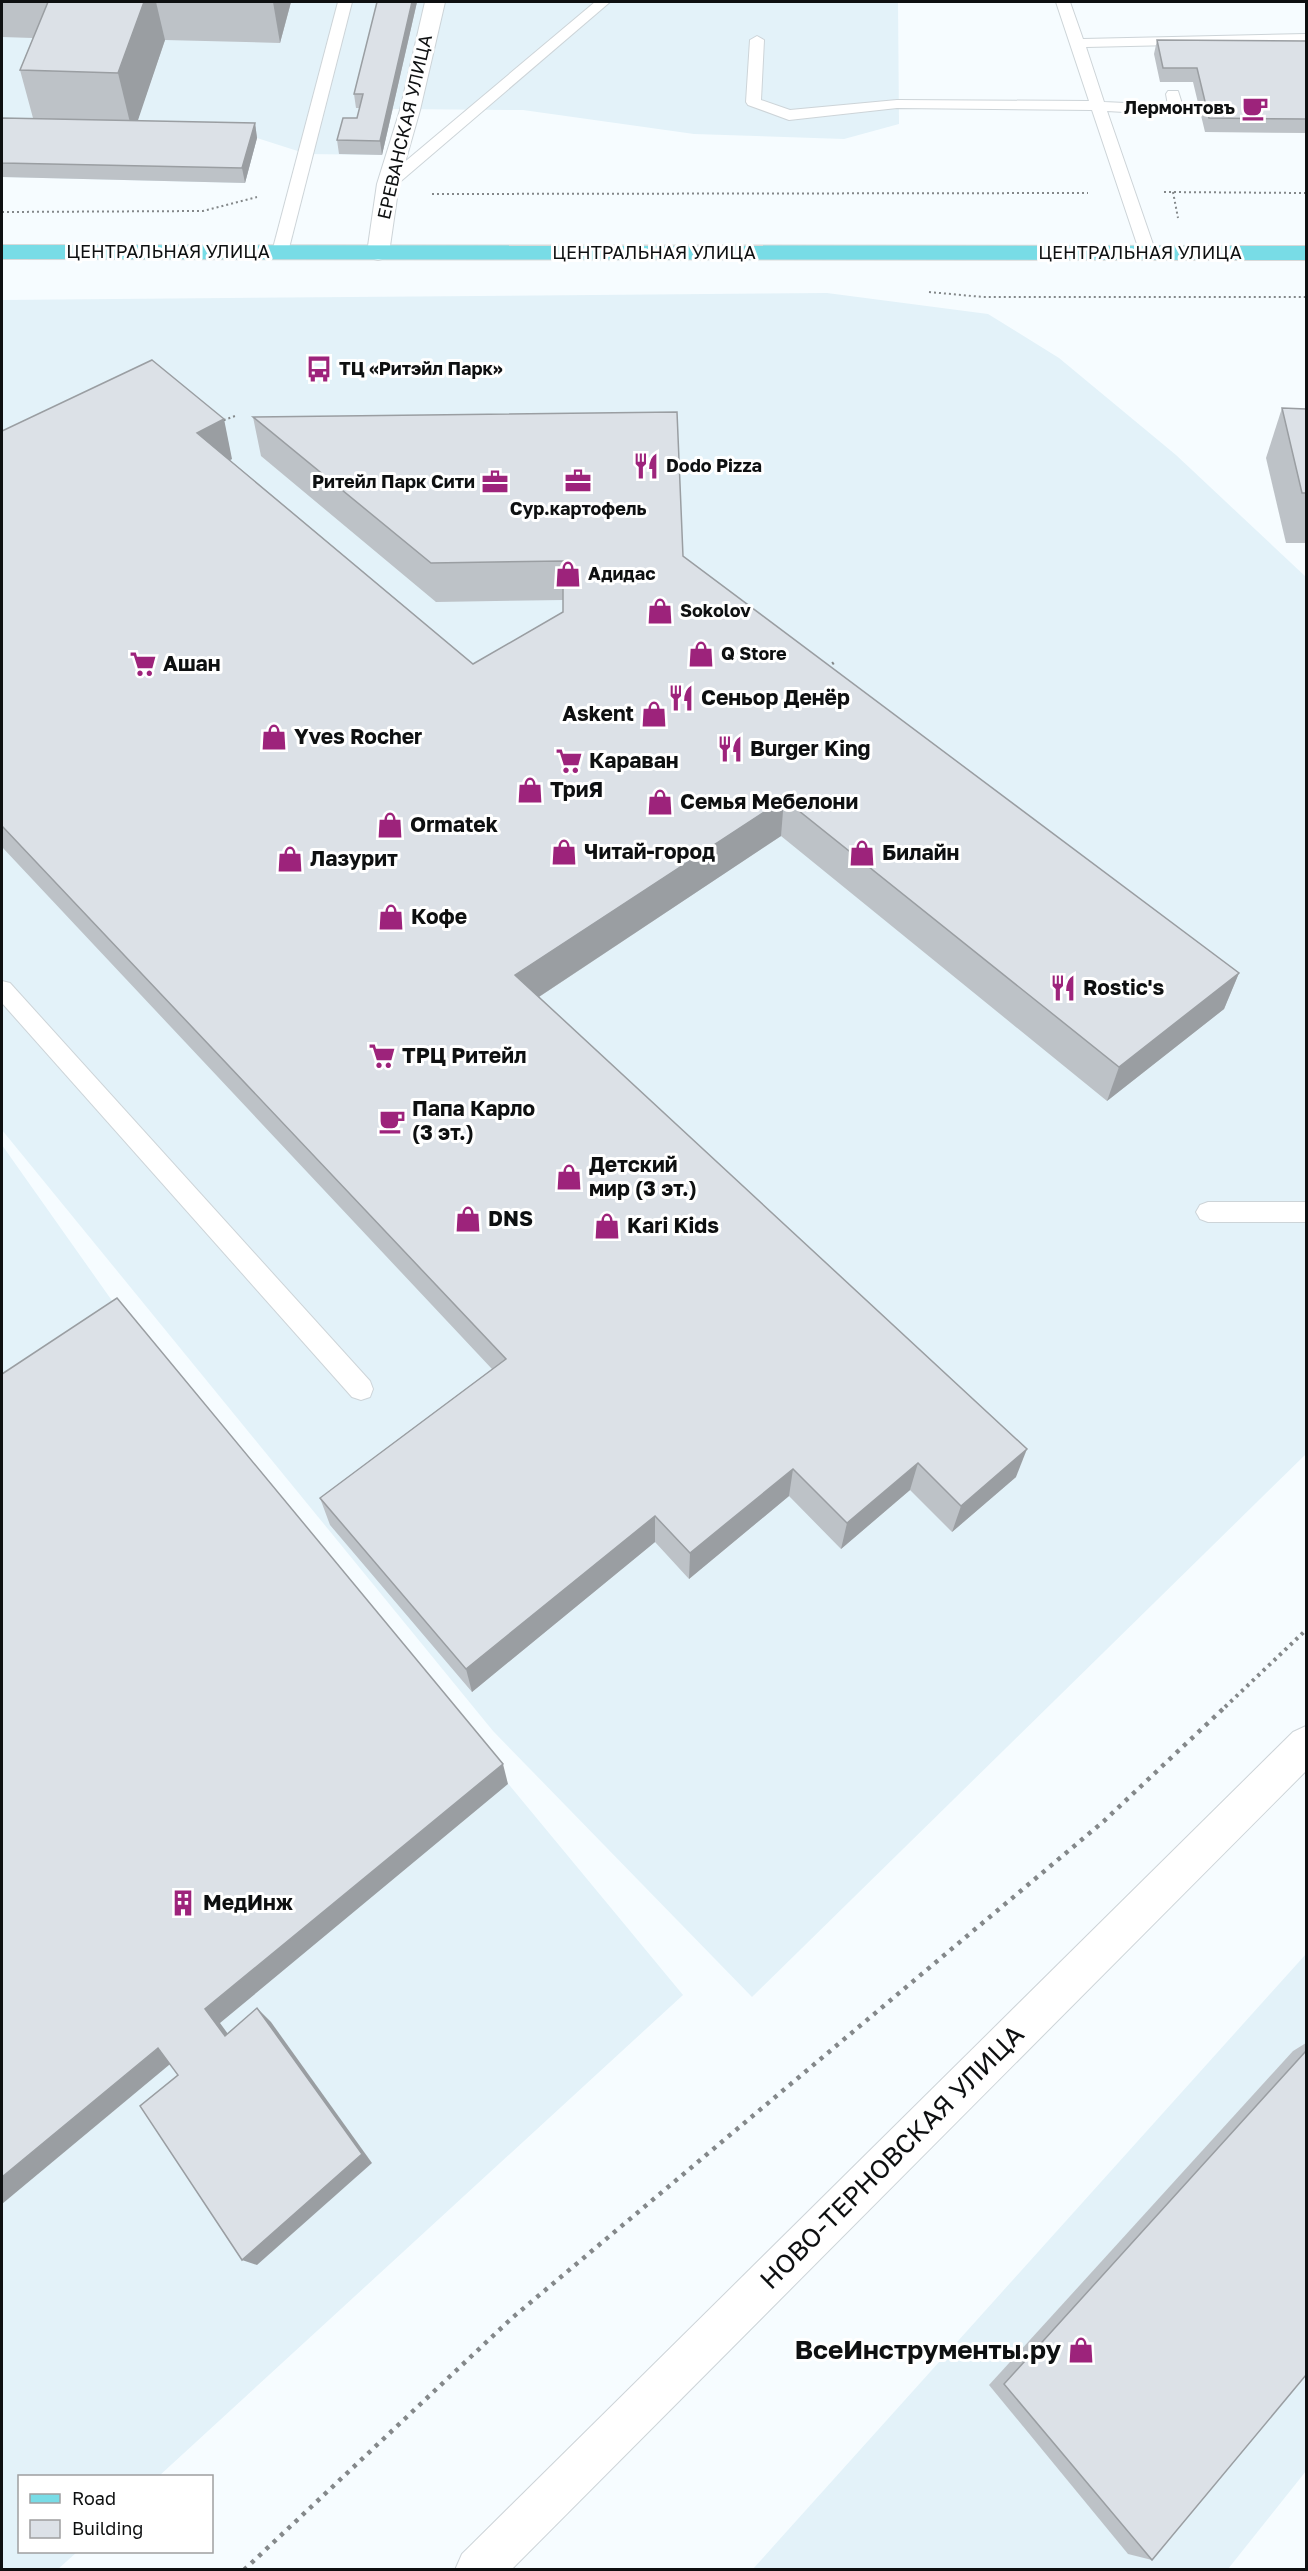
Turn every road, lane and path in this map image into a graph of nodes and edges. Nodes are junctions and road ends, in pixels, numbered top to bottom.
1 (345, 2) edge
2 (435, 2) edge
3 (603, 2) edge
4 (1063, 2) edge
5 (1306, 38) edge
6 (757, 40) dead end
7 (1077, 43) junction
8 (1173, 94) dead end
9 (1099, 106) junction
10 (387, 189) junction
11 (1128, 193) junction
12 (1306, 193) edge
13 (295, 196) junction
14 (2, 212) edge
15 (2, 252) edge
16 (280, 252) junction
17 (378, 253) junction
18 (1148, 253) junction
19 (1306, 253) edge
20 (235, 416) dead end
21 (211, 425) edge
22 (835, 662) dead end
23 (826, 668) edge
24 (2, 989) edge
25 (1208, 1212) dead end
26 (1306, 1212) edge
27 (361, 1389) dead end
28 (1306, 1630) edge
29 (1306, 1745) edge
30 (244, 2570) edge
31 (478, 2570) edge

1 - 13 lane
2 - 10 main road, ЕРЕВАНСКАЯ УЛИЦА
3 - 10 lane
4 - 7 lane
5 - 7 lane
6 - 9 lane
7 - 9 lane
8 - 9 lane
9 - 11 lane
10 - 11 path
10 - 17 main road, ЕРЕВАНСКАЯ УЛИЦА
11 - 12 path
11 - 18 lane
13 - 14 path
13 - 16 lane
15 - 16 main road, ЦЕНТРАЛЬНАЯ УЛИЦА
16 - 17 main road, ЦЕНТРАЛЬНАЯ УЛИЦА
17 - 18 main road, ЦЕНТРАЛЬНАЯ УЛИЦА
18 - 19 main road, ЦЕНТРАЛЬНАЯ УЛИЦА
20 - 21 path
22 - 23 path
24 - 27 lane
25 - 26 lane
28 - 30 path
29 - 31 main road, НОВО-ТЕРНОВСКАЯ УЛИЦА

